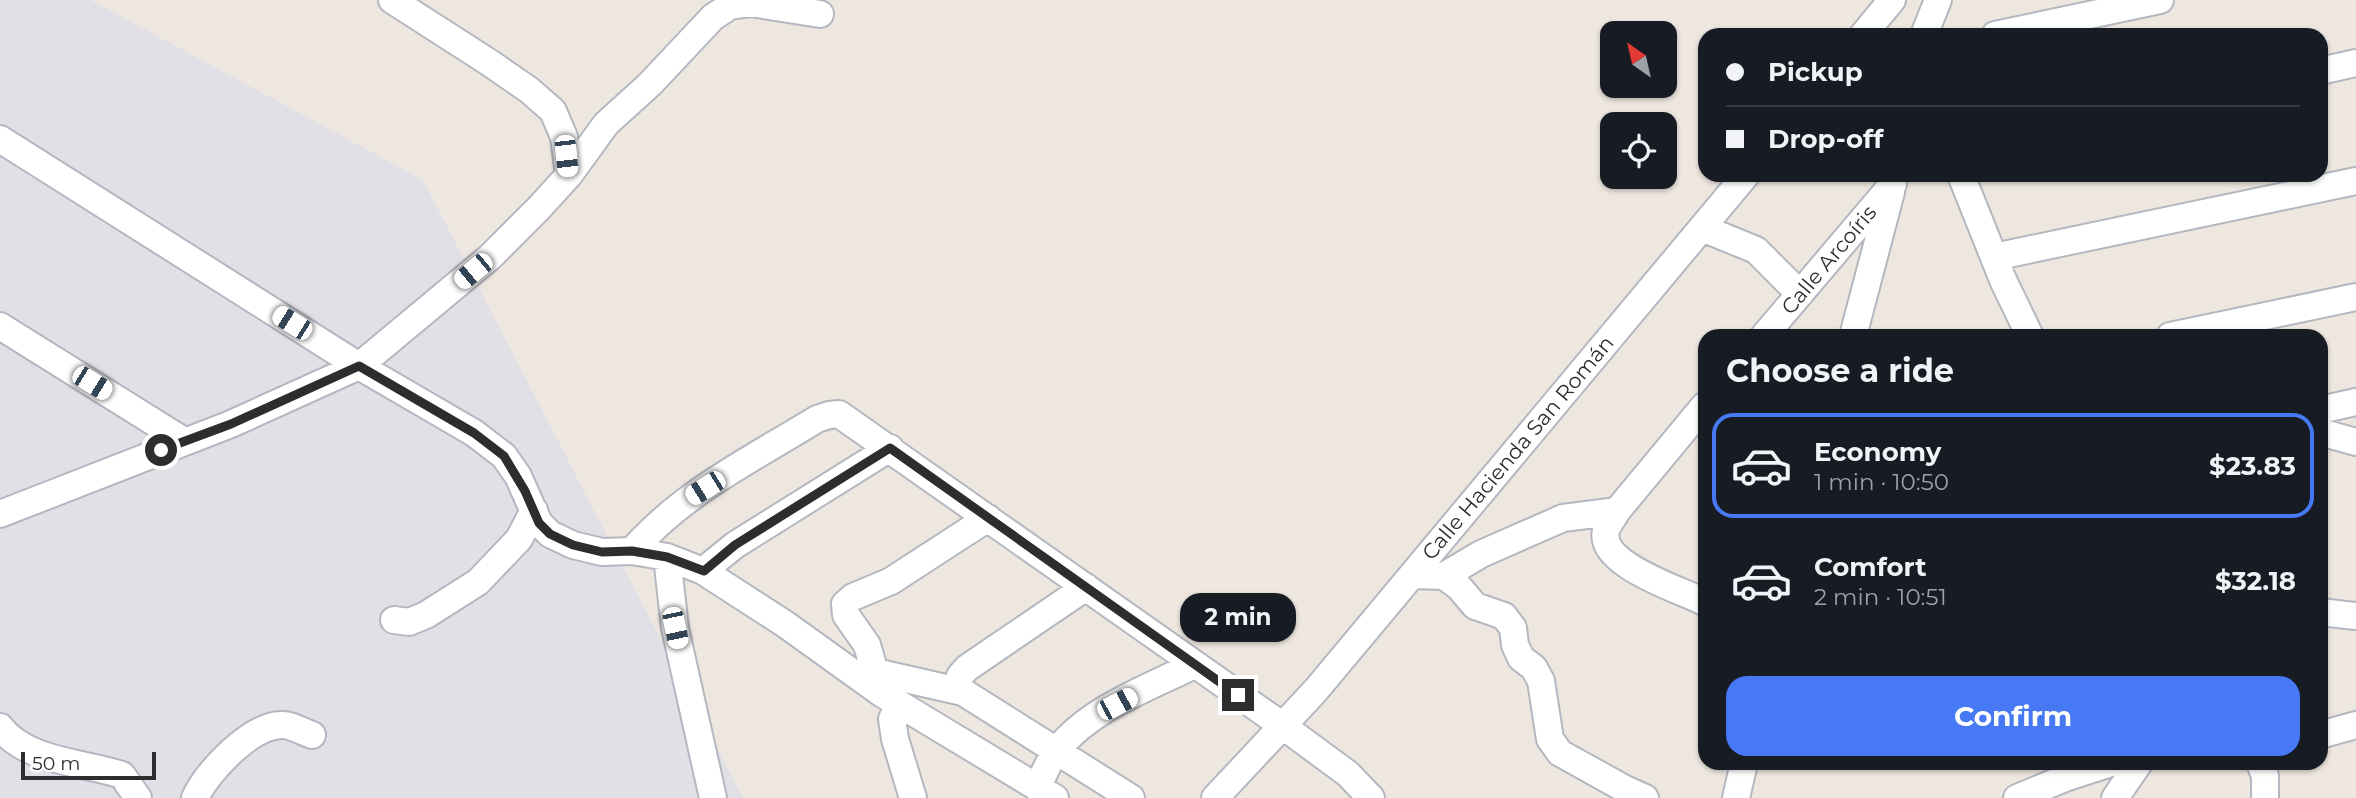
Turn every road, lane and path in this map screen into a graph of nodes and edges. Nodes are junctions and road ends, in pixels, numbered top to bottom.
1 (392, 0) edge
2 (1892, 0) edge
3 (1938, 0) edge
4 (2160, 0) edge
5 (2073, 9) edge
6 (820, 14) dead end
7 (1869, 28) edge
8 (1927, 28) edge
9 (2016, 28) edge
10 (2356, 63) edge
11 (2328, 69) edge
12 (0, 139) edge
13 (569, 174) junction
14 (2356, 181) edge
15 (1740, 182) edge
16 (1892, 182) edge
17 (1893, 182) edge
18 (1964, 182) edge
19 (1702, 228) junction
20 (1994, 257) junction
21 (1800, 294) junction
22 (2356, 297) edge
23 (0, 326) edge
24 (1770, 329) edge
25 (1855, 329) edge
26 (2027, 329) edge
27 (2203, 329) edge
28 (359, 366) junction
29 (2356, 402) edge
30 (2328, 408) edge
31 (1698, 413) edge
32 (2328, 434) edge
33 (184, 441) junction
34 (2356, 442) edge
35 (890, 448) junction
36 (534, 510) junction
37 (1617, 511) junction
38 (0, 514) edge
39 (988, 518) junction
40 (632, 551) junction
41 (667, 557) junction
42 (704, 571) junction
43 (1412, 575) junction
44 (1444, 576) junction
45 (1086, 587) junction
46 (1698, 599) edge
47 (2328, 613) edge
48 (2356, 616) edge
49 (394, 620) dead end
50 (1194, 665) junction
51 (885, 690) junction
52 (963, 692) junction
53 (2356, 725) edge
54 (1283, 726) junction
55 (0, 727) edge
56 (2328, 733) edge
57 (312, 735) dead end
58 (1056, 750) junction
59 (1742, 770) edge
60 (2090, 770) edge
61 (2134, 770) edge
62 (1046, 793) edge
63 (138, 798) edge
64 (195, 798) edge
65 (713, 798) edge
66 (913, 798) edge
67 (1131, 798) edge
68 (1215, 798) edge
69 (1371, 798) edge
70 (1645, 798) edge
71 (1736, 798) edge
72 (2017, 798) edge
73 (2115, 798) edge

1 - 13 street
2 - 7 street
3 - 8 street
4 - 5 street
5 - 9 street
6 - 13 street
10 - 11 street
12 - 28 street
13 - 28 street
14 - 20 street
15 - 19 street, Calle Hacienda San Román
16 - 21 street, Calle Arcoíris
17 - 25 street
18 - 20 street
19 - 21 street
19 - 43 street, Calle Hacienda San Román
20 - 26 street
21 - 24 street, Calle Arcoíris
22 - 27 street
23 - 33 street
28 - 33 street
28 - 36 street
29 - 30 street
31 - 37 street
32 - 34 street
33 - 38 street
35 - 39 street
35 - 40 street
35 - 42 street
36 - 40 street
36 - 49 street
37 - 44 street
37 - 46 street
39 - 45 street
39 - 51 street
40 - 41 street
41 - 42 street
41 - 65 street
42 - 51 street
43 - 44 street, Calle Hacienda San Román
43 - 54 street
44 - 70 street, Calle Hacienda San Román
45 - 50 street
45 - 52 street
47 - 48 street
50 - 54 street
50 - 58 street
51 - 52 street
51 - 62 street
51 - 66 street
52 - 58 street
53 - 56 street
54 - 68 street
54 - 69 street
55 - 63 street
57 - 64 street
58 - 62 street
58 - 67 street
59 - 71 street
60 - 72 street
61 - 73 street

